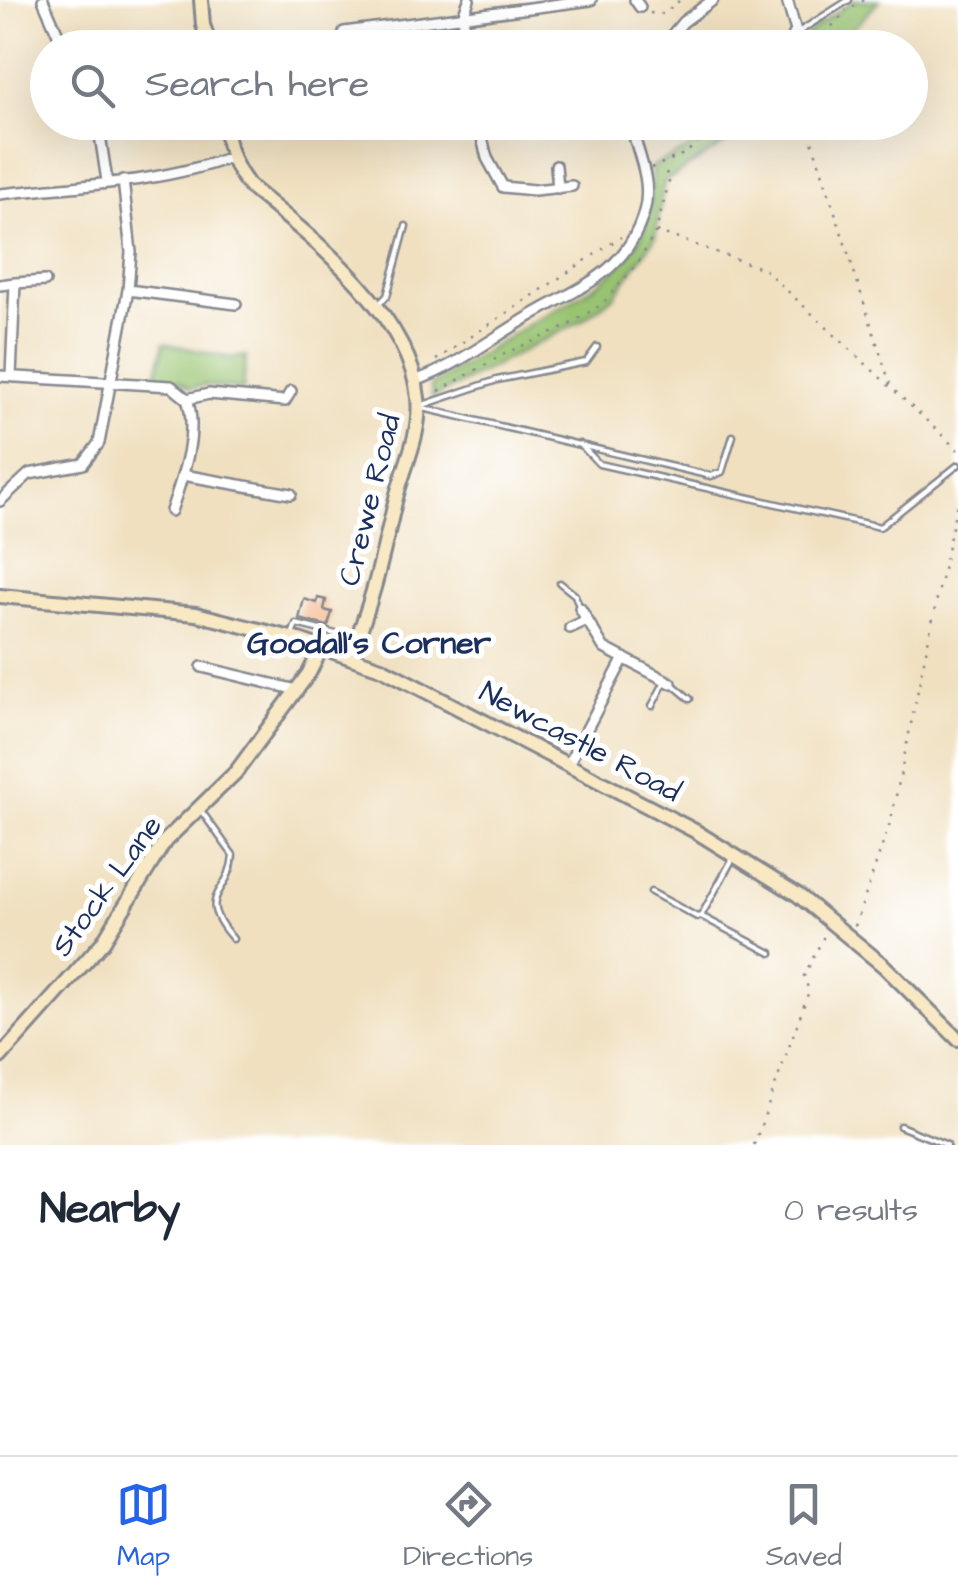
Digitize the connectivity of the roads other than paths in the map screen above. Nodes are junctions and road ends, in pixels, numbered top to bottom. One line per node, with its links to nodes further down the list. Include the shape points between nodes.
1 (43, 0): 9 (street)
2 (468, 0): 8 (street)
3 (591, 0): 8 (street)
4 (713, 0): 13 (street)
5 (787, 0): 14 (street)
6 (849, 0): 15 (lane)
7 (197, 2): 10 (main road)
8 (463, 16): 11 (street); 12 (street)
9 (56, 30)
10 (206, 30)
11 (359, 30)
12 (465, 30)
13 (676, 30)
14 (802, 30)
15 (804, 30)
16 (101, 140): 23 (street)
17 (228, 140): 20 (main road, Crewe Road)
18 (482, 140): 25 (street, via 503,186)
19 (635, 140): 37 (street, via 647,190 644,212 610,267 582,290)
20 (231, 157): 22 (street); 33 (main road, Crewe Road, via 250,187 350,271)
21 (556, 166): 25 (street)
22 (123, 180): 23 (street); 31 (street)
23 (107, 182): 26 (street)
24 (572, 186): 25 (street)
25 (558, 188)
26 (0, 194)
27 (406, 226): 33 (lane, via 387,296)
28 (44, 281): 29 (street)
29 (15, 283): 30 (street); 35 (street)
30 (0, 284)
31 (128, 290): 32 (street); 36 (street)
32 (236, 304)
33 (376, 307): 37 (main road, Crewe Road)
34 (597, 348): 40 (lane, via 586,362)
35 (5, 376): 36 (street)
36 (111, 380): 39 (street, via 172,386); 46 (street, via 100,443 91,456 72,468 29,474)
37 (415, 381): 40 (main road, Crewe Road)
38 (291, 390): 39 (street, via 284,401 209,394)
39 (187, 399): 44 (street, via 192,417)
40 (418, 403): 42 (lane); 54 (main road, Crewe Road, via 379,577)
41 (733, 436): 42 (lane, via 722,472 712,476)
42 (580, 444): 43 (lane, via 609,466 880,527)
43 (958, 465)
44 (183, 475): 45 (street); 47 (street)
45 (291, 494)
46 (0, 501)
47 (171, 511)
48 (560, 583): 50 (lane)
49 (0, 596): 53 (main road, Newcastle Road, via 196,614)
50 (580, 608): 51 (street)
51 (586, 621): 52 (street); 57 (street, via 598,642)
52 (570, 628)
53 (291, 638): 54 (lane, via 296,624); 55 (main road, Newcastle Road)
54 (357, 639): 56 (main road, Crewe Road)
55 (322, 647): 56 (main road, Newcastle Road); 60 (main road, Stock Lane)
56 (350, 656): 63 (main road, Newcastle Road)
57 (624, 658): 59 (street); 63 (street)
58 (202, 667): 60 (street)
59 (668, 681): 61 (lane); 62 (lane)
60 (297, 690): 64 (main road, Stock Lane, via 236,772)
61 (690, 699)
62 (652, 706)
63 (569, 763): 65 (main road, Newcastle Road)
64 (199, 808): 68 (lane, via 233,855 214,907); 71 (main road, Stock Lane, via 165,841 103,942)
65 (734, 855): 67 (lane); 70 (main road, Newcastle Road, via 832,920)
66 (651, 892): 67 (lane)
67 (701, 916): 69 (lane)
68 (232, 938)
69 (771, 953)
70 (958, 1039)
71 (0, 1057)
72 (900, 1126): 73 (lane)
73 (948, 1145)

